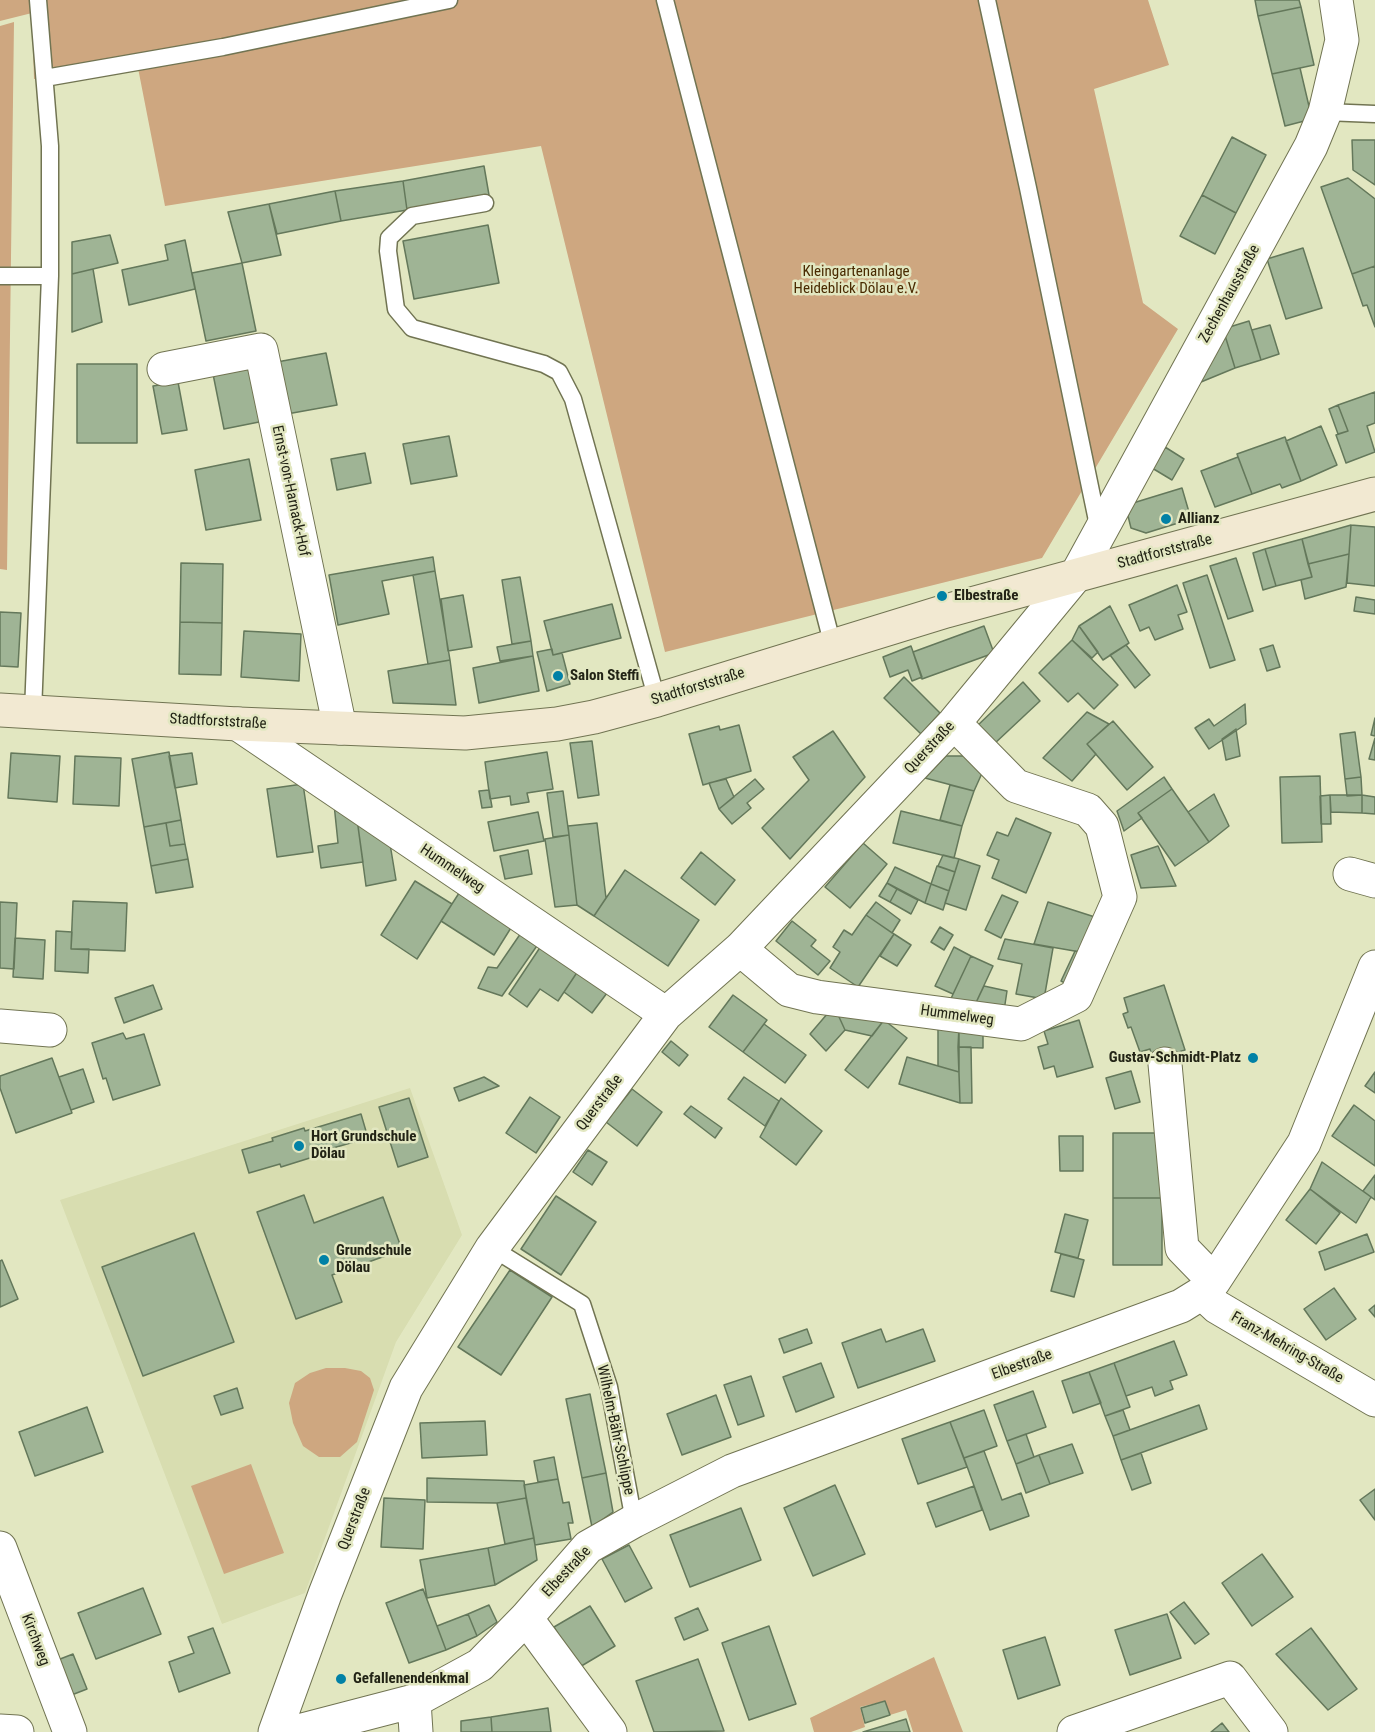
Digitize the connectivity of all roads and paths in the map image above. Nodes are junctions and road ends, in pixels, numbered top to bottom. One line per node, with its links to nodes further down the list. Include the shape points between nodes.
1 (38, 0): 6 (lane)
2 (449, 0): 6 (lane, via 223,47)
3 (665, 0): 16 (lane)
4 (987, 0): 14 (lane)
5 (1336, 0): 7 (street, Zechenhausstraße, via 1342,40)
6 (45, 78): 11 (lane, via 50,146)
7 (1325, 112): 8 (lane); 14 (street, Zechenhausstraße, via 1311,146)
8 (1375, 114)
9 (485, 203): 17 (lane, via 412,216 389,238 396,309 412,328 544,364 560,372 573,399)
10 (0, 276): 11 (lane)
11 (50, 276): 19 (lane)
12 (164, 369): 22 (street, Ernst-von-Harnack-Hof, via 261,350)
13 (1375, 494): 15 (main road, Stadtforststraße)
14 (1100, 534): 15 (street, Zechenhausstraße)
15 (1077, 574): 16 (main road, Stadtforststraße); 20 (street, Querstraße)
16 (833, 646): 17 (main road, Stadtforststraße)
17 (657, 700): 22 (main road, Stadtforststraße, via 557,724 465,733)
18 (0, 710): 19 (main road, Stadtforststraße)
19 (33, 712): 21 (main road, Stadtforststraße)
20 (954, 723): 23 (street, Querstraße); 23 (street, Hummelweg, via 1016,786 1088,810 1102,826 1130,897 1076,996 1021,1024 808,995 789,990)
21 (238, 724): 22 (main road, Stadtforststraße); 25 (street, Hummelweg)
22 (340, 728)
23 (740, 950): 25 (street, Querstraße)
24 (1375, 967): 30 (street, Elbestraße, via 1304,1143)
25 (666, 1014): 29 (street, Querstraße)
26 (0, 1026): 27 (street)
27 (50, 1030)
28 (1165, 1064): 30 (street, via 1182,1248)
29 (492, 1248): 32 (lane, Wilhelm-Bähr-Schlippe, via 582,1304 609,1388); 39 (street, Querstraße, via 406,1388)
30 (1208, 1287): 31 (street, Franz-Mehring-Straße, via 1217,1307); 32 (street, Elbestraße, via 1181,1306 732,1471)
31 (1375, 1400)
32 (634, 1521): 34 (street, Elbestraße, via 588,1547)
33 (0, 1548): 38 (street, Kirchweg)
34 (526, 1618): 35 (street, Elbestraße, via 480,1665); 41 (street)
35 (415, 1716): 40 (street, Elbestraße)
36 (0, 1731): 37 (street)
37 (17, 1732)
38 (70, 1732)
39 (275, 1732)
40 (295, 1732)
41 (610, 1732)
42 (1074, 1732): 43 (street, via 1230,1678)
43 (1271, 1732)

